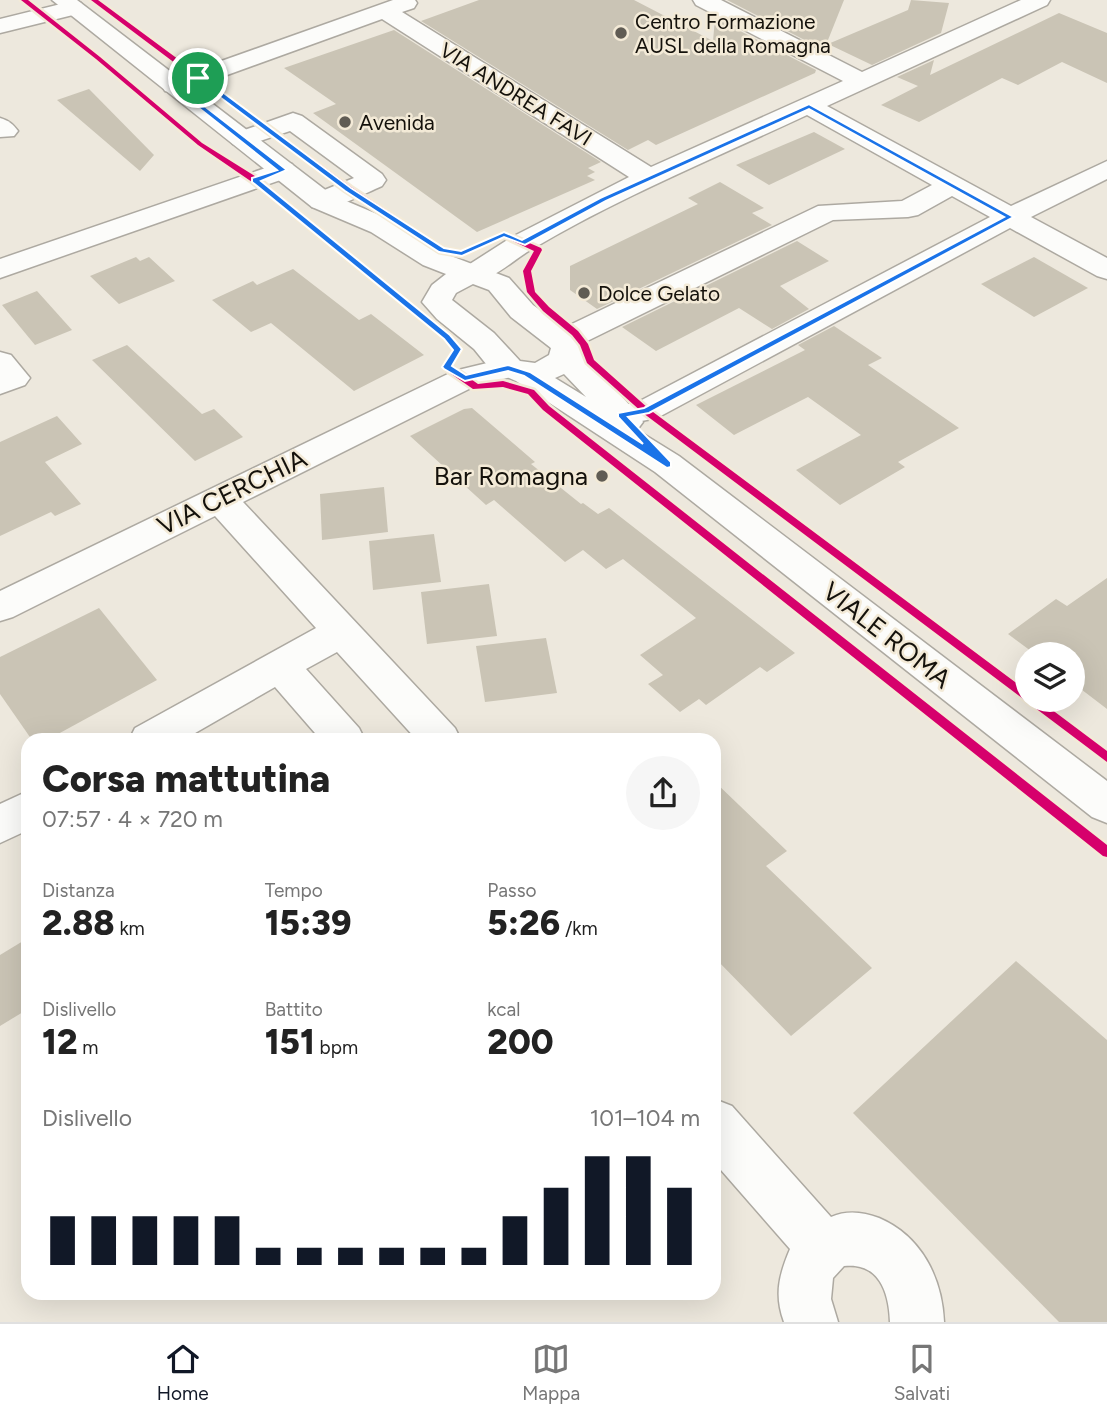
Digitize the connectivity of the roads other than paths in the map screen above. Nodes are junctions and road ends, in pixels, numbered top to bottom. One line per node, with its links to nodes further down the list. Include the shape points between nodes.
1 (416, 0): 6 (street)
2 (704, 0): 7 (street)
3 (761, 0): 7 (street)
4 (1039, 0): 9 (street, via 980,17)
5 (68, 4): 8 (street); 10 (street)
6 (384, 11): 10 (street); 15 (street, VIA ANDREA FAVI)
7 (749, 23): 9 (street)
8 (0, 26)
9 (860, 80): 11 (street)
10 (174, 86): 12 (street)
11 (809, 106): 15 (street); 16 (street)
12 (242, 139): 14 (street); 17 (street, via 293,121 373,180)
13 (1107, 169): 18 (street)
14 (283, 170): 17 (street); 19 (street)
15 (649, 178): 21 (street, via 522,243)
16 (953, 184): 18 (street); 24 (street, VIA CERCHIA, via 908,209 828,212)
17 (334, 207): 21 (street, via 381,226 433,258); 22 (street)
18 (1010, 217): 20 (street); 29 (street, via 646,411)
19 (0, 269)
20 (1107, 270)
21 (486, 279): 22 (street, via 447,284); 24 (street, VIALE ROMA)
22 (439, 292): 23 (street, VIALE ROMA, via 437,302 443,309)
23 (486, 342): 26 (street, VIALE ROMA); 27 (street)
24 (564, 348): 26 (street, VIA CERCHIA, via 558,365 544,371); 29 (street, VIALE ROMA)
25 (0, 362): 28 (street, via 14,378)
26 (517, 371): 27 (street, VIA CERCHIA); 30 (street, VIALE ROMA)
27 (465, 378): 31 (street, VIA CERCHIA)
28 (0, 384)
29 (621, 415): 30 (street, VIALE ROMA)
30 (667, 464): 38 (street, VIALE ROMA)
31 (219, 498): 32 (street, VIA CERCHIA); 33 (street)
32 (0, 607)
33 (342, 631): 34 (street); 37 (street)
34 (280, 666): 35 (street); 36 (street)
35 (161, 733)
36 (339, 733)
37 (435, 733)
38 (1107, 805)
39 (21, 813): 40 (street)
40 (0, 825)
41 (721, 1132): 42 (street)
42 (824, 1248): 43 (street, via 805,1276 803,1294); 44 (street, via 839,1240 856,1239 890,1254 905,1268 914,1286)
43 (811, 1322)
44 (917, 1322)

